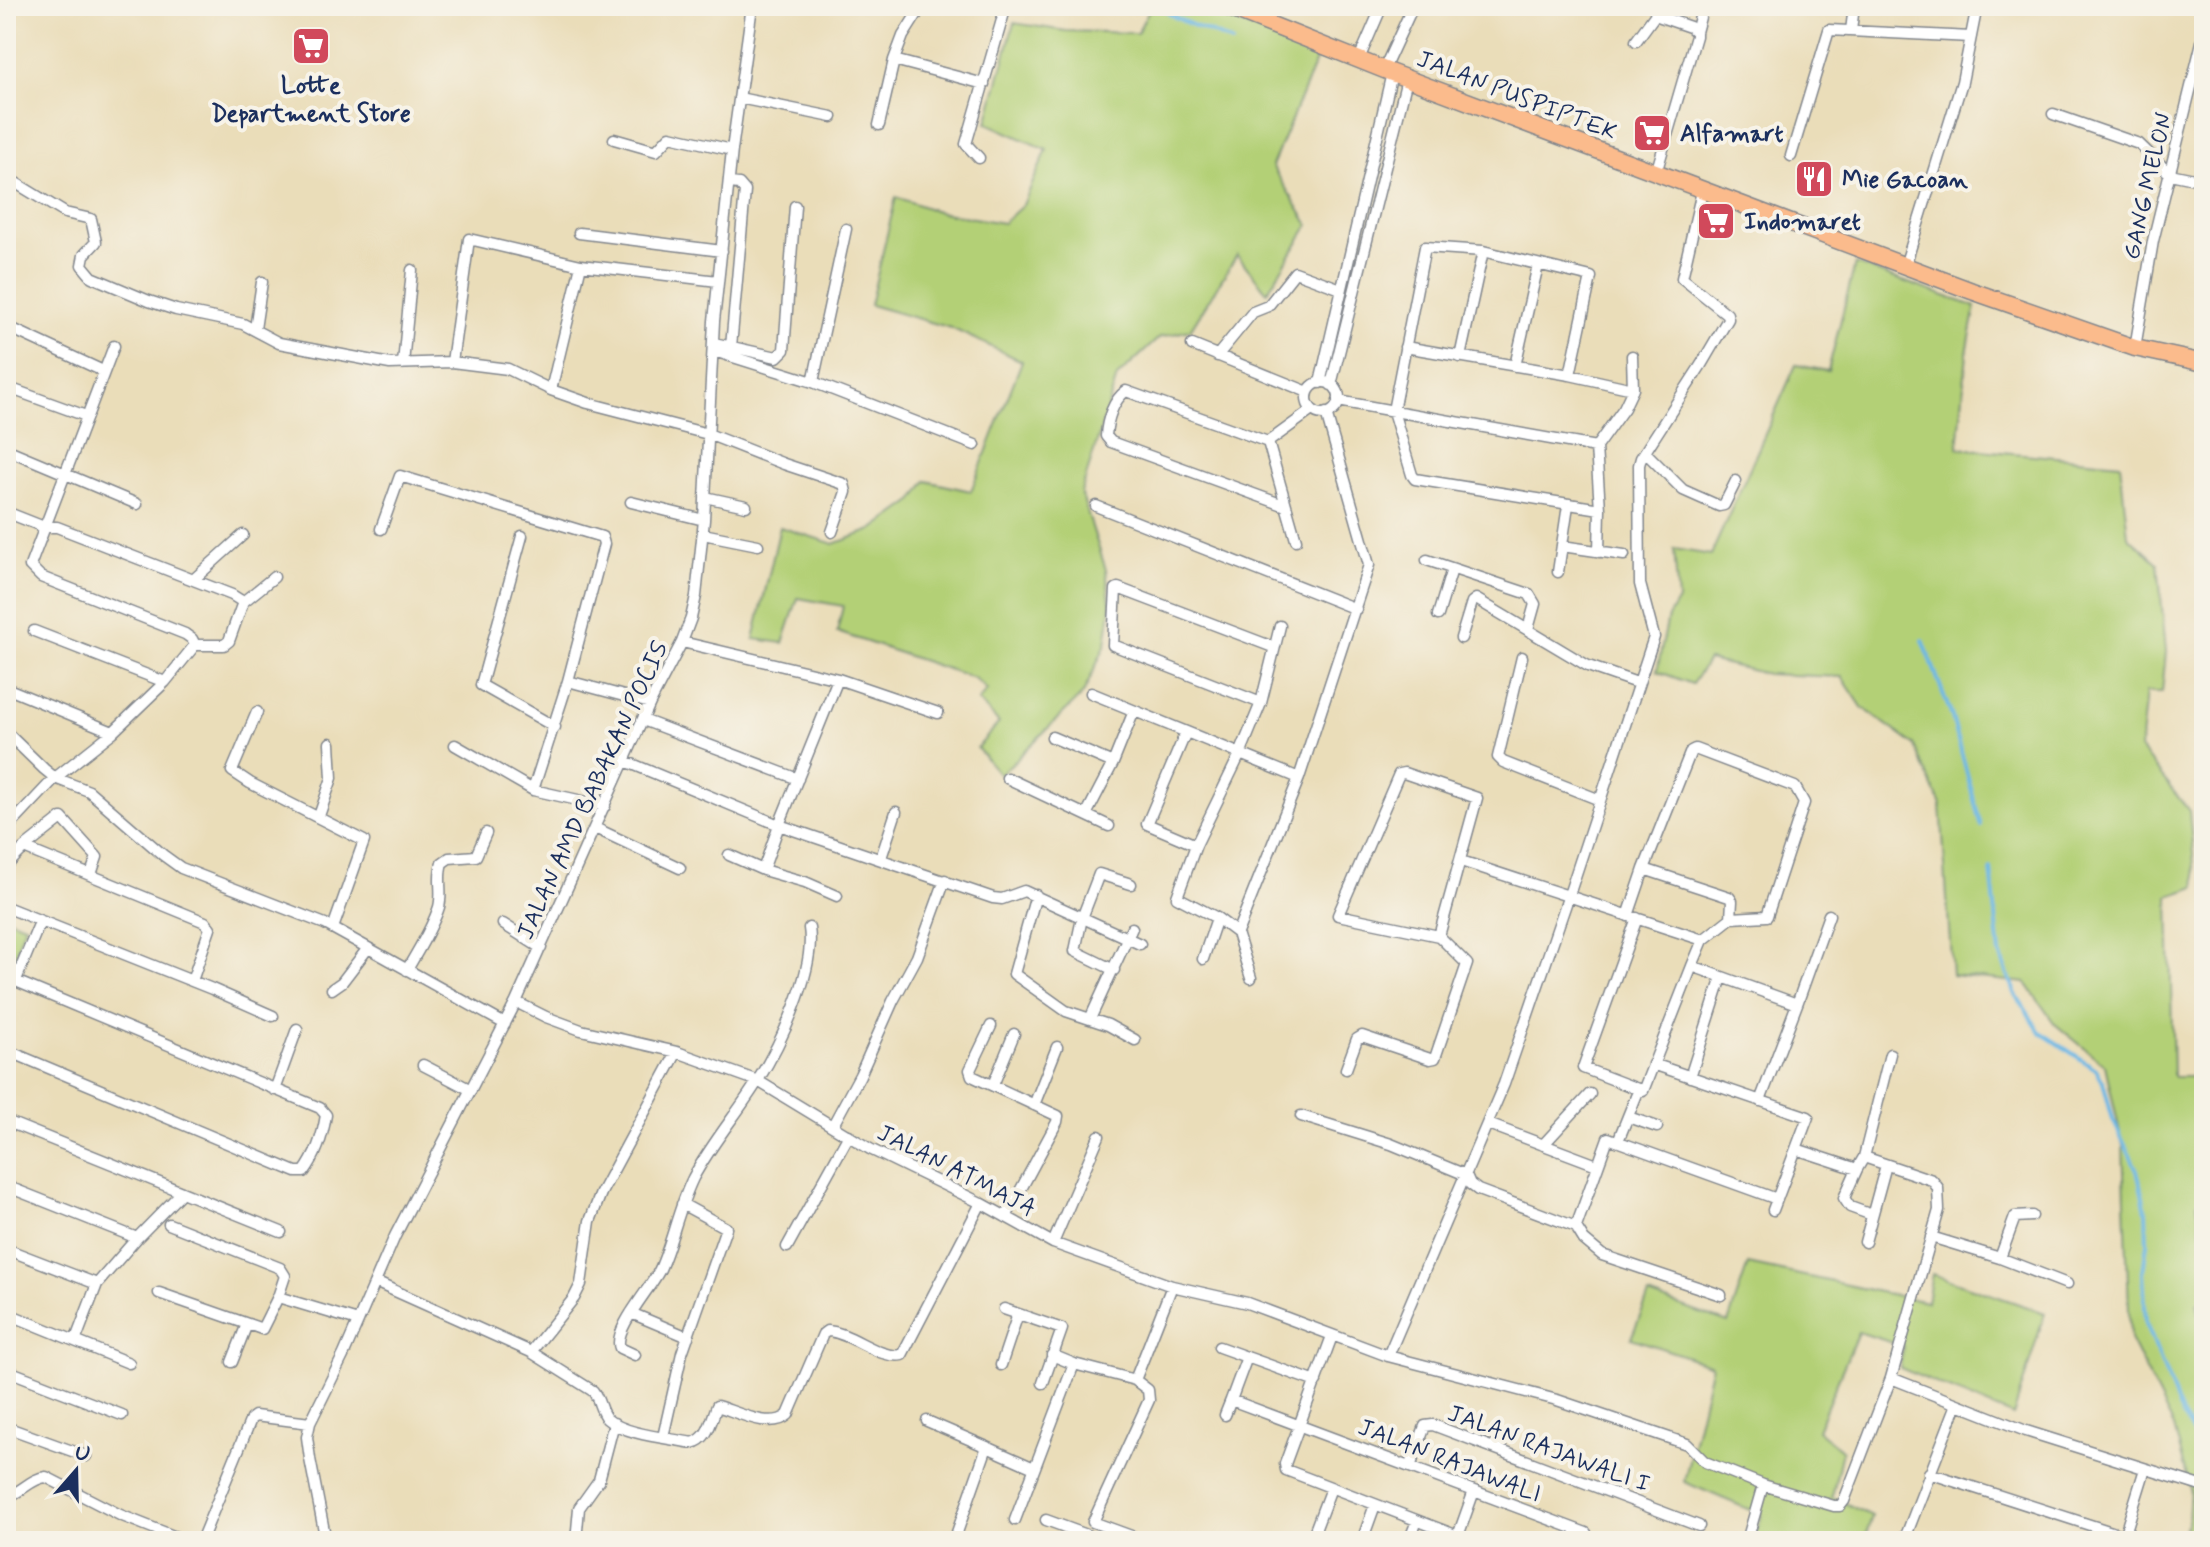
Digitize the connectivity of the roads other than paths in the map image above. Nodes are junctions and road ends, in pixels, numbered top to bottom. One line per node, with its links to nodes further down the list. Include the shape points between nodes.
1 (752, 6): 20 (street, JALAN AMD BABAKAN POCIS)
2 (922, 6): 17 (street)
3 (1006, 6): 19 (street)
4 (1224, 6): 16 (main road, JALAN PUSPIPTEK)
5 (1382, 6): 16 (street)
6 (1413, 6): 18 (street)
7 (1703, 6): 12 (street)
8 (1854, 6): 11 (street)
9 (1977, 6): 14 (street)
10 (1656, 11): 12 (street); 15 (street)
11 (1851, 31): 14 (street); 26 (street, via 1828,32)
12 (1696, 32): 28 (street)
13 (2204, 34): 29 (street, GANG MELON)
14 (1971, 37): 43 (street)
15 (1636, 41)
16 (1359, 59): 18 (main road, JALAN PUSPIPTEK)
17 (894, 60): 19 (street); 23 (street)
18 (1394, 74): 28 (main road, JALAN PUSPIPTEK); 35 (street); 36 (street)
19 (984, 84): 27 (street, via 966,144)
20 (739, 98): 22 (street); 25 (street, JALAN AMD BABAKAN POCIS)
21 (2053, 114): 29 (street, via 2139,144)
22 (832, 117)
23 (879, 125)
24 (614, 139): 25 (street, via 656,151 670,136)
25 (732, 150): 32 (street, JALAN AMD BABAKAN POCIS)
26 (1791, 156)
27 (979, 158)
28 (1656, 173): 33 (main road, JALAN PUSPIPTEK)
29 (2170, 174): 31 (street); 55 (street, GANG MELON)
30 (6, 177): 49 (street, via 65,213 91,219 96,242 82,265 92,277 163,307)
31 (2204, 181)
32 (730, 183): 39 (street, JALAN AMD BABAKAN POCIS); 53 (street, via 745,191)
33 (1702, 191): 43 (main road, JALAN PUSPIPTEK); 81 (street, via 1682,278 1728,319)
34 (795, 206): 53 (street, via 784,350 777,357)
35 (1358, 218): 36 (street); 47 (street)
36 (1372, 220): 66 (street)
37 (846, 229): 65 (street)
38 (579, 233): 39 (street)
39 (722, 251): 45 (street, JALAN AMD BABAKAN POCIS)
40 (1483, 251): 42 (street); 54 (street, via 1425,247); 58 (street)
41 (581, 265): 45 (street); 59 (street, via 469,239); 69 (street)
42 (1538, 265): 62 (street); 64 (street, via 1588,274 1592,280)
43 (1905, 266): 55 (main road, JALAN PUSPIPTEK)
44 (412, 270): 61 (street)
45 (718, 281): 52 (street, JALAN AMD BABAKAN POCIS)
46 (262, 282): 49 (street)
47 (1341, 289): 56 (street, via 1295,272); 66 (street)
48 (7, 328): 63 (street)
49 (255, 329): 61 (street, via 279,343)
50 (1192, 345): 56 (street)
51 (114, 346): 63 (street)
52 (714, 347): 53 (street); 65 (street); 76 (street, JALAN AMD BABAKAN POCIS)
53 (731, 347)
54 (1405, 347): 58 (street); 73 (street)
55 (2135, 348): 60 (main road, JALAN PUSPIPTEK)
56 (1217, 356): 70 (street)
57 (1632, 356): 68 (street)
58 (1460, 357): 62 (street)
59 (452, 362): 61 (street); 69 (street, via 508,369)
60 (2204, 363)
61 (403, 364)
62 (1515, 366): 64 (street)
63 (103, 371): 75 (street)
64 (1570, 375): 68 (street)
65 (813, 382): 78 (street)
66 (1325, 384): 70 (street, via 1314,384); 71 (street, via 1339,395)
67 (6, 387): 75 (street)
68 (1633, 389): 79 (street)
69 (551, 390): 76 (street)
70 (1308, 392): 72 (street)
71 (1338, 401): 73 (street); 74 (street)
72 (1312, 410): 74 (street); 77 (street)
73 (1393, 411): 79 (street); 87 (street, via 1415,479)
74 (1326, 413): 111 (street, via 1369,560)
75 (86, 416): 82 (street)
76 (708, 434): 84 (street, JALAN AMD BABAKAN POCIS); 96 (street, via 844,484)
77 (1268, 442): 90 (street); 90 (street, via 1126,391 1115,402 1106,436)
78 (975, 445)
79 (1596, 447): 91 (street)
80 (6, 449): 82 (street)
81 (1645, 452): 83 (street, via 1683,490 1719,506); 124 (street, via 1639,465 1639,571 1654,636)
82 (64, 473): 86 (street); 94 (street)
83 (1736, 481)
84 (705, 497): 88 (street); 93 (street, JALAN AMD BABAKAN POCIS)
85 (631, 502): 93 (street)
86 (137, 504)
87 (1568, 505): 91 (street); 102 (street)
88 (746, 506)
89 (1096, 506): 111 (street)
90 (1286, 506): 100 (street)
91 (1600, 509): 103 (street)
92 (6, 512): 94 (street)
93 (704, 520): 97 (street, JALAN AMD BABAKAN POCIS)
94 (44, 527): 109 (street, via 57,527); 118 (street, via 30,566 36,574 185,634)
95 (381, 529): 122 (street, via 401,476 602,537)
96 (832, 532)
97 (703, 534): 101 (street); 117 (street, JALAN AMD BABAKAN POCIS, via 696,596)
98 (243, 535): 109 (street)
99 (522, 536): 133 (street, via 481,685)
100 (1296, 540)
101 (758, 545)
102 (1562, 546): 103 (street); 107 (street)
103 (1599, 552): 104 (street)
104 (1624, 555)
105 (1427, 560): 106 (street)
106 (1452, 569): 112 (street); 114 (street, via 1529,594 1535,604)
107 (1558, 572)
108 (274, 577): 110 (street)
109 (193, 580): 110 (street)
110 (243, 602): 118 (street, via 229,641)
111 (1356, 609): 145 (street)
112 (1438, 615)
113 (1280, 626): 119 (street)
114 (1528, 629): 116 (street, via 1474,599); 124 (street, via 1588,666)
115 (34, 631): 123 (street)
116 (1461, 638)
117 (682, 642): 121 (street); 127 (street, JALAN AMD BABAKAN POCIS)
118 (195, 645): 123 (street)
119 (1273, 647): 128 (street); 128 (street, via 1116,589 1113,645)
120 (1522, 657): 148 (street, via 1498,757)
121 (838, 679): 131 (street); 146 (street)
122 (568, 681): 127 (street); 133 (street)
123 (165, 682): 135 (street)
124 (1637, 683): 148 (street)
125 (6, 688): 135 (street)
126 (1091, 693): 129 (street)
127 (650, 703): 132 (street, JALAN AMD BABAKAN POCIS)
128 (1261, 703): 140 (street)
129 (1134, 711): 136 (street); 142 (street)
130 (257, 712): 152 (street, via 232,771)
131 (938, 713)
132 (643, 720): 141 (street, JALAN AMD BABAKAN POCIS); 146 (street)
133 (555, 727): 147 (street)
134 (6, 732): 143 (street)
135 (113, 732): 143 (street)
136 (1186, 732): 140 (street); 158 (street, via 1147,824)
137 (1052, 737): 142 (street)
138 (330, 743): 152 (street, via 332,778)
139 (455, 745): 147 (street)
140 (1240, 754): 145 (street); 158 (street)
141 (625, 761): 149 (street, JALAN AMD BABAKAN POCIS); 153 (street)
142 (1113, 763): 151 (street)
143 (55, 778): 156 (street); 181 (street, via 100,799 181,868)
144 (1007, 778): 151 (street)
145 (1299, 778): 184 (street)
146 (798, 779): 153 (street)
147 (533, 790): 149 (street)
148 (1600, 800): 171 (street)
149 (605, 806): 155 (street, JALAN AMD BABAKAN POCIS)
150 (896, 812): 161 (street)
151 (1086, 815): 154 (street)
152 (319, 816): 181 (street, via 364,841)
153 (779, 825): 161 (street); 166 (street)
154 (1109, 826)
155 (595, 828): 164 (street); 189 (street, JALAN AMD BABAKAN POCIS)
156 (6, 830)
157 (486, 833): 192 (street, via 476,856 442,863 438,908)
158 (1196, 845): 177 (street, via 1177,897)
159 (24, 848): 163 (street); 167 (street); 167 (street, via 62,818 97,857)
160 (729, 855): 166 (street)
161 (881, 858): 168 (street)
162 (1461, 861): 171 (street); 185 (street); 185 (street, via 1477,798 1399,774 1338,915)
163 (6, 866)
164 (680, 868)
165 (1644, 869): 175 (street); 178 (street, via 1729,897); 178 (street, via 1693,749 1788,782 1801,792 1804,803 1772,906 1765,918)
166 (763, 870): 172 (street)
167 (91, 874): 197 (street, via 205,922 210,928)
168 (945, 880): 170 (street, via 999,900 1018,891); 228 (street, via 917,957)
169 (1131, 884): 176 (street, via 1099,874)
170 (1036, 895): 176 (street); 202 (street, via 1014,974 1066,1011)
171 (1569, 895): 175 (street); 227 (street)
172 (837, 896)
173 (6, 907): 179 (street)
174 (1829, 915): 200 (street)
175 (1632, 917): 186 (street); 218 (street, via 1583,1068)
176 (1082, 918): 183 (street); 193 (street, via 1076,952)
177 (1217, 918): 184 (street); 190 (street)
178 (1731, 918): 186 (street)
179 (40, 922): 196 (street); 197 (street)
180 (503, 924): 189 (street)
181 (333, 928): 188 (street)
182 (809, 928): 216 (street, via 807,970)
183 (1130, 933): 187 (street); 193 (street)
184 (1237, 933): 195 (street)
185 (1439, 936): 214 (street, via 1467,962 1437,1056 1430,1059 1362,1036)
186 (1703, 940): 191 (street)
187 (1140, 944)
188 (368, 948): 192 (street); 198 (street)
189 (541, 948): 199 (street, JALAN AMD BABAKAN POCIS)
190 (1203, 959)
191 (1692, 966): 194 (street); 212 (street)
192 (407, 970): 203 (street)
193 (1114, 970): 202 (street)
194 (1722, 977): 200 (street); 215 (street)
195 (1251, 978)
196 (11, 979): 219 (street)
197 (192, 981): 201 (street)
198 (332, 989)
199 (516, 1002): 203 (street, JALAN AMD BABAKAN POCIS); 210 (street, JALAN ATMAJA, via 581,1030)
200 (1797, 1004): 222 (street)
201 (273, 1016)
202 (1090, 1019): 207 (street)
203 (505, 1024): 220 (street, JALAN AMD BABAKAN POCIS)
204 (991, 1026): 217 (street, via 970,1073)
205 (297, 1029): 219 (street)
206 (1014, 1034): 217 (street)
207 (1135, 1040)
208 (1057, 1047): 223 (street)
209 (6, 1050): 219 (street, via 304,1172 326,1115)
210 (677, 1052): 216 (street, JALAN ATMAJA); 274 (street, via 601,1193 590,1221 581,1284)
211 (1890, 1054): 235 (street)
212 (1653, 1064): 215 (street); 218 (street, via 1643,1091)
213 (423, 1065): 220 (street)
214 (1346, 1069)
215 (1690, 1077): 222 (street)
216 (758, 1081): 228 (street, JALAN ATMAJA); 243 (street, via 694,1176)
217 (993, 1085): 223 (street)
218 (1639, 1089): 225 (street)
219 (275, 1090)
220 (471, 1090): 257 (street, JALAN AMD BABAKAN POCIS)
221 (1590, 1094): 233 (street)
222 (1760, 1101): 234 (street, via 1808,1117)
223 (1034, 1105): 246 (street, via 1053,1112 1057,1122)
224 (1301, 1116): 239 (street)
225 (1628, 1117): 229 (street); 232 (street)
226 (6, 1121): 241 (street)
227 (1488, 1124): 233 (street); 239 (street)
228 (833, 1125): 230 (street, JALAN ATMAJA)
229 (1657, 1127)
230 (849, 1135): 242 (street, JALAN ATMAJA); 254 (street)
231 (1099, 1136): 253 (street)
232 (1618, 1141): 234 (street, via 1775,1205); 236 (street, via 1606,1138)
233 (1543, 1145): 236 (street)
234 (1796, 1149): 238 (street)
235 (1864, 1157): 237 (street); 238 (street)
236 (1597, 1165): 248 (street)
237 (1886, 1165): 244 (street); 250 (street, via 1936,1184 1939,1210)
238 (1857, 1169): 244 (street, via 1844,1198 1850,1207)
239 (1466, 1175): 248 (street, via 1478,1190); 277 (street)
240 (6, 1186): 251 (street)
241 (182, 1192): 249 (street); 251 (street)
242 (981, 1203): 246 (street, JALAN ATMAJA); 297 (street, via 902,1355 892,1356 827,1331 780,1422 717,1406 700,1441)
243 (682, 1204): 266 (street, via 659,1271); 271 (street, via 726,1228)
244 (1872, 1215): 252 (street)
245 (2032, 1216): 256 (street, via 2015,1217)
246 (1006, 1217): 253 (street, JALAN ATMAJA)
247 (169, 1224): 263 (street, via 280,1268 285,1276)
248 (1576, 1227): 262 (street, via 1602,1255)
249 (281, 1232)
250 (1931, 1237): 256 (street); 284 (street)
251 (137, 1238): 258 (street)
252 (1865, 1242)
253 (1053, 1243): 260 (street, JALAN ATMAJA)
254 (787, 1247)
255 (6, 1249): 258 (street)
256 (2000, 1258): 259 (street)
257 (375, 1282): 268 (street, JALAN AMD BABAKAN POCIS); 274 (street)
258 (97, 1284): 272 (street)
259 (2067, 1284)
260 (1172, 1286): 270 (street, JALAN ATMAJA, via 1247,1303); 285 (street)
261 (159, 1293): 269 (street)
262 (1721, 1295)
263 (278, 1297): 268 (street); 269 (street, via 264,1328)
264 (1004, 1309): 267 (street)
265 (6, 1313): 272 (street)
266 (631, 1313): 271 (street); 275 (street, via 618,1346)
267 (1018, 1314): 276 (street, via 1062,1329); 282 (street)
268 (358, 1321): 293 (street, JALAN AMD BABAKAN POCIS)
269 (247, 1324): 279 (street)
270 (1332, 1336): 277 (street, JALAN ATMAJA); 286 (street)
271 (688, 1337): 297 (street)
272 (76, 1339): 280 (street)
273 (1219, 1347): 278 (street)
274 (531, 1352): 294 (street, via 593,1391 604,1416)
275 (635, 1355)
276 (1052, 1355): 281 (street); 287 (street)
277 (1388, 1356): 304 (street, JALAN ATMAJA, via 1557,1400 1687,1444 1705,1462)
278 (1247, 1357): 286 (street); 288 (street)
279 (232, 1362)
280 (129, 1363)
281 (1074, 1364): 285 (street); 301 (street)
282 (1001, 1365)
283 (6, 1370): 290 (street)
284 (1891, 1378): 289 (street); 304 (street, JALAN ATMAJA, via 1840,1506)
285 (1135, 1380): 313 (street, via 1148,1390 1149,1400)
286 (1316, 1382): 295 (street)
287 (1043, 1383)
288 (1231, 1400): 291 (street); 295 (street, JALAN RAJAWALI)
289 (1957, 1404): 302 (street); 303 (street)
290 (122, 1415)
291 (1225, 1415)
292 (927, 1421): 298 (street)
293 (310, 1423): 320 (street, via 251,1419); 321 (street, JALAN AMD BABAKAN POCIS, via 307,1437)
294 (614, 1423): 297 (street); 322 (street, via 599,1480 579,1508)
295 (1300, 1425): 300 (street, JALAN RAJAWALI); 306 (street, via 1286,1467)
296 (6, 1427): 299 (street)
297 (663, 1437)
298 (987, 1447): 301 (street); 323 (street)
299 (86, 1456)
300 (1410, 1467): 307 (street, JALAN RAJAWALI); 314 (street, JALAN RAJAWALI I, via 1425,1426 1433,1425)
301 (1034, 1468): 310 (street)
302 (2145, 1469): 305 (street); 318 (street)
303 (1929, 1473): 318 (street); 332 (street)
304 (1763, 1485): 331 (street)
305 (2204, 1487)
306 (1331, 1488): 309 (street); 327 (street)
307 (1474, 1491): 315 (street, JALAN RAJAWALI); 316 (street)
308 (6, 1497): 319 (street, via 46,1477)
309 (1375, 1505): 312 (street); 328 (street)
310 (1015, 1520)
311 (1046, 1520): 317 (street)
312 (1417, 1521): 316 (street); 329 (street)
313 (1093, 1522): 317 (street); 324 (street)
314 (1699, 1526)
315 (1586, 1533)
316 (1458, 1536): 330 (street)
317 (1085, 1538)
318 (2124, 1539)
319 (186, 1541)
320 (201, 1541)
321 (326, 1541)
322 (576, 1541)
323 (954, 1541)
324 (1145, 1541)
325 (1181, 1541): 326 (street)
326 (1193, 1541)
327 (1313, 1541)
328 (1362, 1541)
329 (1409, 1541)
330 (1471, 1541)
331 (1747, 1541)
332 (1904, 1541)

